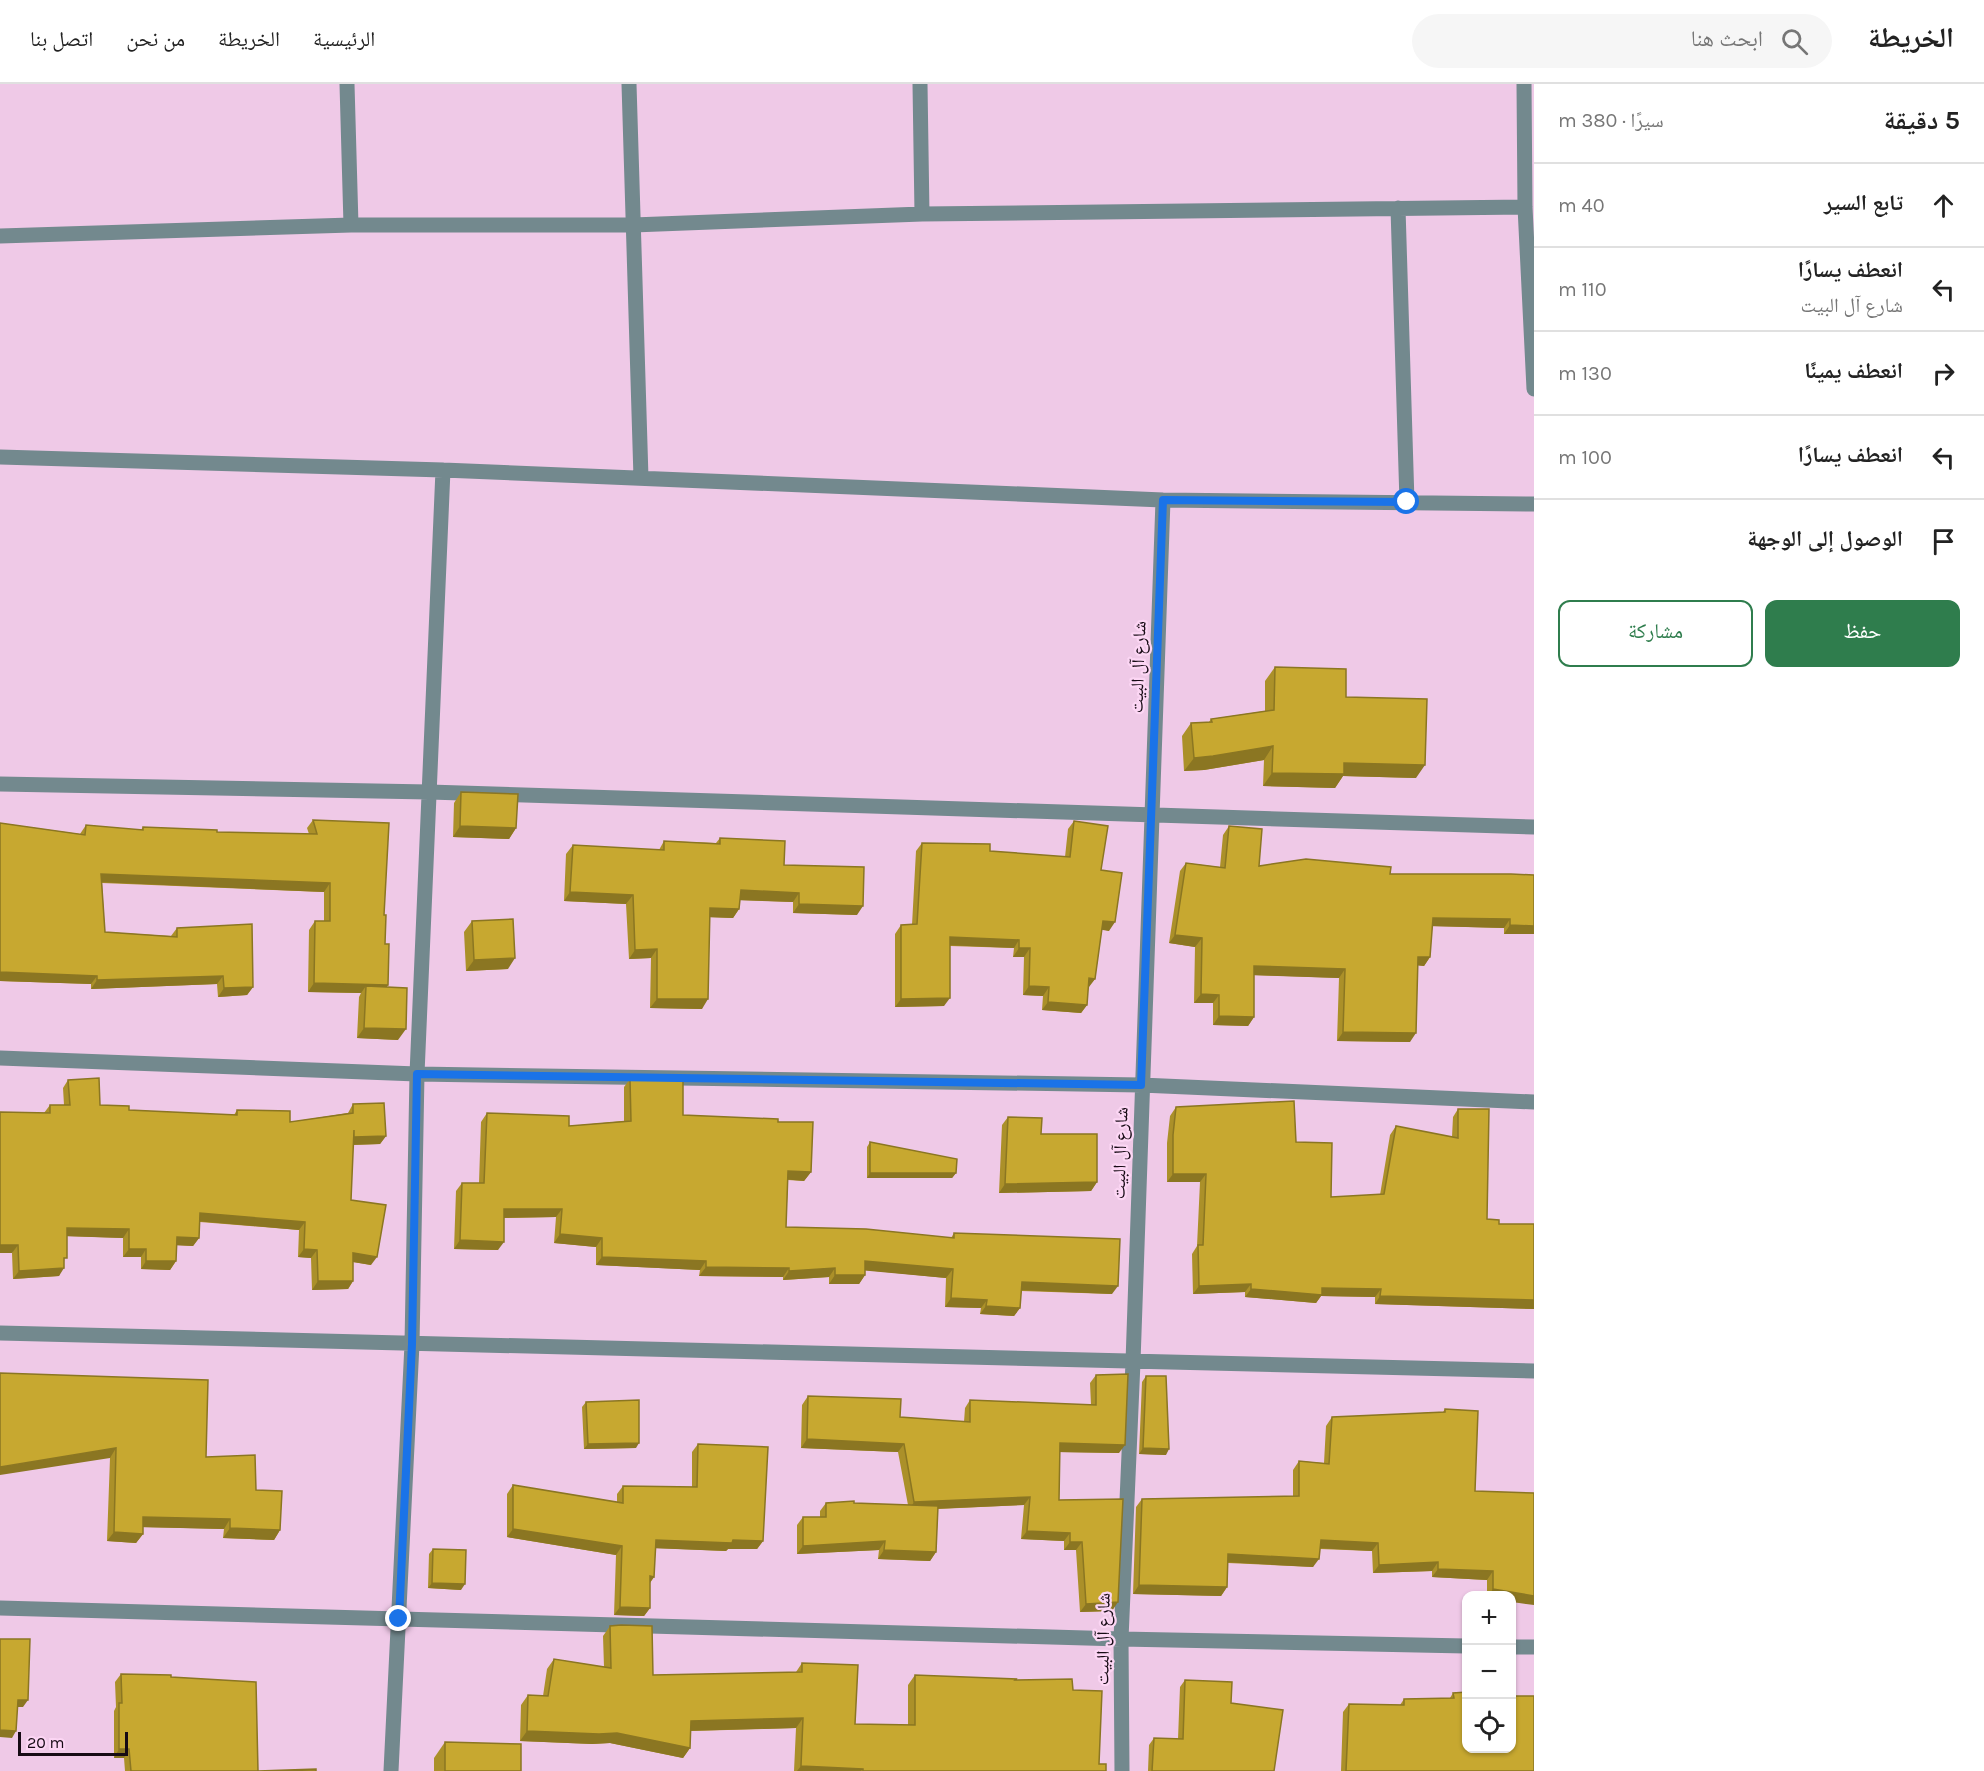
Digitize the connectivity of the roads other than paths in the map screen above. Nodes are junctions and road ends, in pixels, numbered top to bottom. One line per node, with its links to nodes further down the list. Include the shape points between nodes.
1 (347, 84): 8 (street)
2 (629, 84): 9 (street)
3 (920, 84): 7 (street)
4 (1524, 84): 5 (street)
5 (1525, 207): 6 (street); 11 (street)
6 (1398, 208): 7 (street); 16 (street)
7 (922, 214): 9 (street)
8 (351, 225): 9 (street); 10 (street)
9 (633, 225): 14 (street)
10 (0, 236)
11 (1534, 389)
12 (0, 457): 13 (street)
13 (443, 471): 14 (street); 19 (street)
14 (641, 478): 15 (street)
15 (1163, 500): 16 (street); 20 (street, شارع آل البيت)
16 (1407, 502): 17 (street)
17 (1534, 504)
18 (0, 784): 19 (street)
19 (429, 792): 20 (street); 23 (street)
20 (1152, 816): 21 (street); 24 (street, شارع آل البيت)
21 (1534, 827)
22 (0, 1058): 23 (street)
23 (417, 1074): 24 (street); 27 (street)
24 (1141, 1085): 25 (street); 28 (street, شارع آل البيت)
25 (1534, 1102)
26 (0, 1333): 27 (street)
27 (412, 1344): 28 (street); 31 (street)
28 (1133, 1362): 29 (street); 32 (street, شارع آل البيت)
29 (1534, 1371)
30 (0, 1608): 31 (street)
31 (399, 1619): 32 (street); 36 (street)
32 (1121, 1639): 33 (street); 37 (street, شارع آل البيت)
33 (1462, 1646)
34 (1516, 1647): 35 (street)
35 (1534, 1647)
36 (391, 1771)
37 (1122, 1771)

